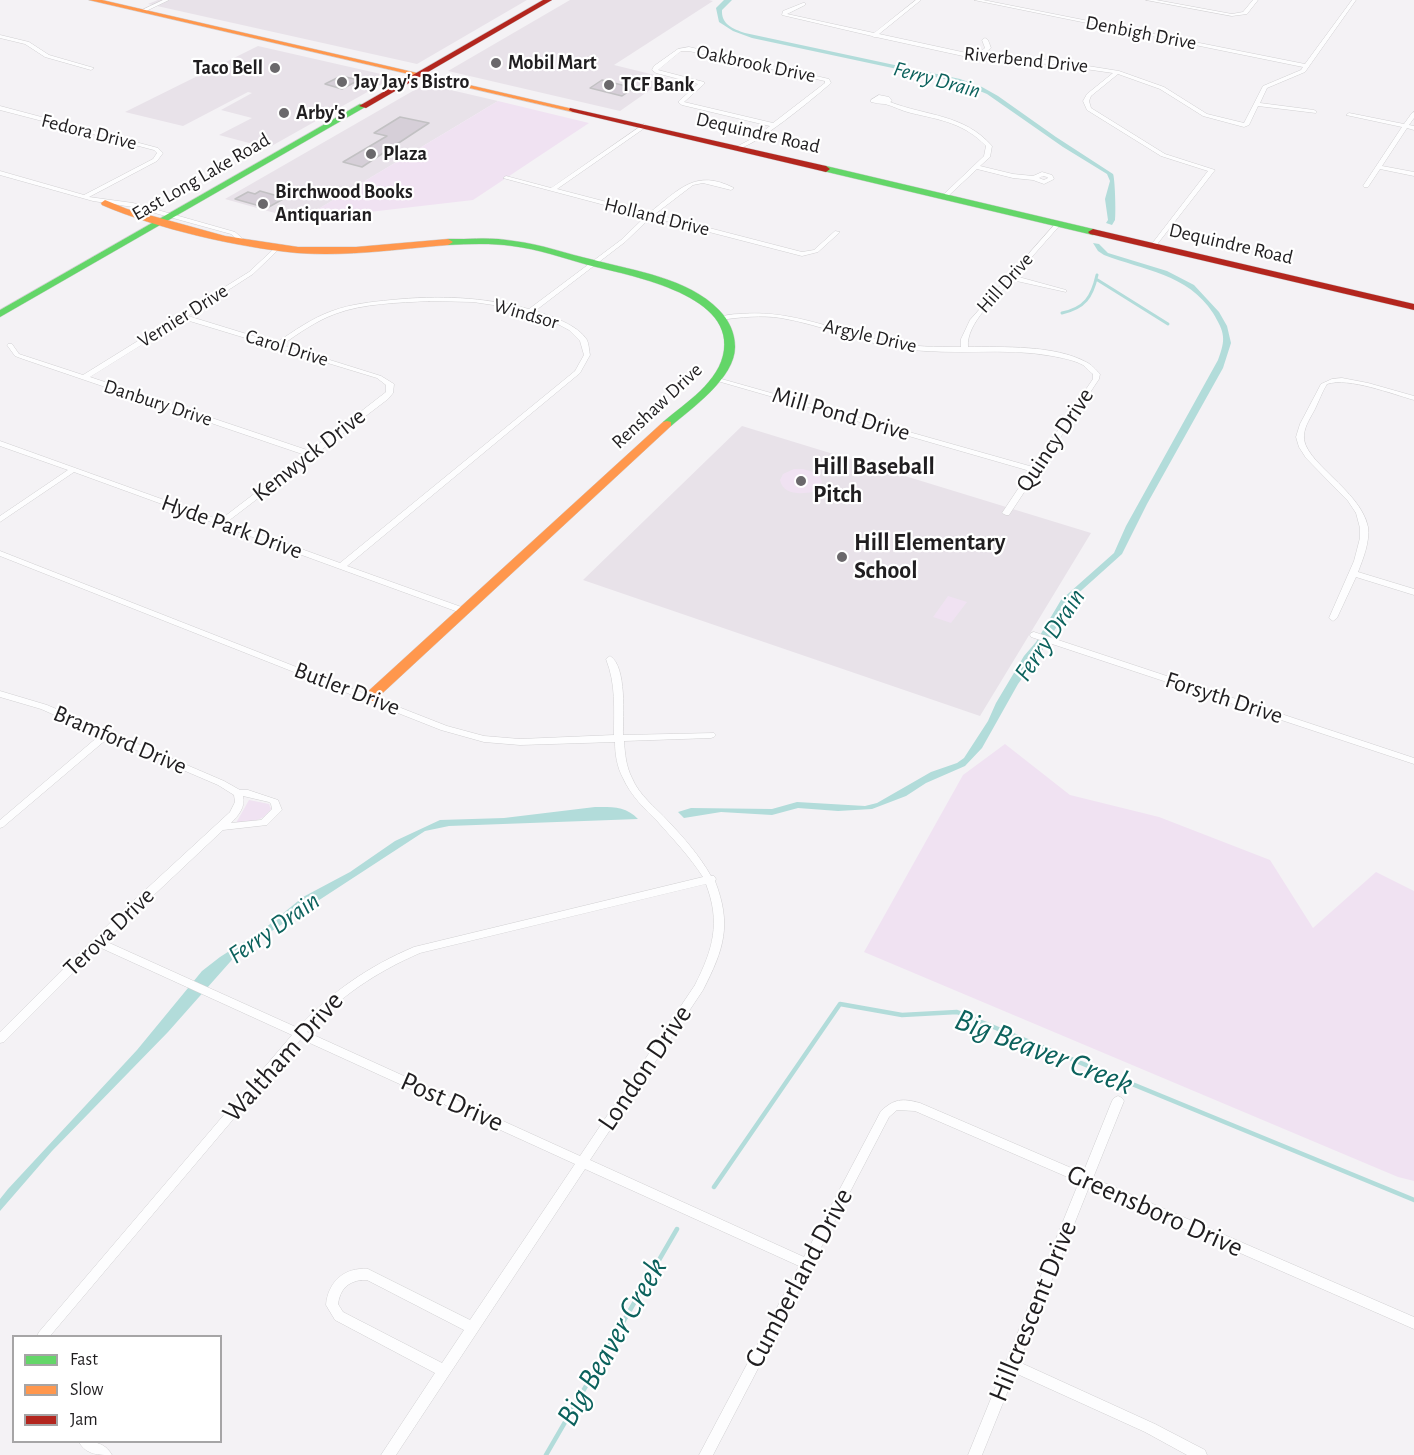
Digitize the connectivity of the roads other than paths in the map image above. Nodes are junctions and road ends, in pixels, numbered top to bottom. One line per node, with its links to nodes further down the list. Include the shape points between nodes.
1 (93, 0): 12 (main road, Dequindre Road)
2 (166, 0): 12 (street)
3 (548, 0): 20 (main road, East Long Lake Road)
4 (920, 0): 14 (street)
5 (976, 0): 11 (street, Denbigh Drive)
6 (1148, 0): 7 (street, via 1237,15 1245,13)
7 (1256, 0)
8 (1354, 0): 17 (street)
9 (1018, 2): 11 (street)
10 (802, 4): 14 (street, Riverbend Drive, via 783,14)
11 (1012, 7): 17 (street, Denbigh Drive)
12 (142, 11): 20 (main road, Dequindre Road)
13 (0, 36): 18 (street, via 27,43 47,56)
14 (874, 36): 16 (street, Riverbend Drive)
15 (985, 40): 16 (street, via 988,48)
16 (977, 57): 19 (street, Riverbend Drive)
17 (1307, 66): 22 (street, via 1300,73 1266,86)
18 (92, 68)
19 (1117, 72): 22 (street, Riverbend Drive, via 1162,88 1210,117 1235,124 1247,124); 48 (street, via 1087,98 1089,109 1163,156 1212,170)
20 (421, 74): 28 (main road, Dequindre Road); 45 (main road, East Long Lake Road)
21 (886, 103): 33 (street, via 953,121 979,137 989,146 989,153)
22 (1256, 104): 24 (street)
23 (0, 108): 42 (street, Fedora Drive, via 160,153 155,160)
24 (1314, 112)
25 (1414, 114): 29 (street)
26 (1349, 115): 29 (street)
27 (774, 125): 27 (street, Oakbrook Drive, via 827,80 686,49 655,70 702,83 681,102); 31 (street, via 758,142)
28 (644, 126): 31 (main road, Dequindre Road); 40 (street)
29 (1406, 126): 30 (street); 32 (street)
30 (1414, 128)
31 (743, 149): 41 (main road, Dequindre Road)
32 (1379, 166): 35 (street); 38 (street)
33 (976, 167): 37 (street); 41 (street)
34 (0, 173): 42 (street)
35 (1414, 174)
36 (506, 178): 40 (street, Holland Drive)
37 (1034, 178)
38 (1366, 186)
39 (731, 188): 44 (street, via 694,182)
40 (552, 190): 44 (street, Holland Drive)
41 (944, 197): 46 (main road, Dequindre Road)
42 (84, 198): 43 (street)
43 (105, 203): 45 (main road)
44 (650, 215): 47 (street, Holland Drive, via 809,254); 50 (street)
45 (167, 219): 49 (main road, via 224,239); 55 (main road, East Long Lake Road)
46 (1058, 224): 48 (main road, Dequindre Road); 51 (street, Hill Drive)
47 (837, 232)
48 (1153, 246): 53 (main road, Dequindre Road)
49 (278, 248): 50 (main road, via 321,251 497,242); 56 (street, Vernier Drive, via 251,273)
50 (593, 263): 54 (street); 57 (main road, via 679,289 702,301)
51 (1010, 277): 52 (street); 60 (street, Hill Drive, via 972,321)
52 (1064, 291)
53 (1414, 307)
54 (529, 312): 59 (street, Windsor, via 466,300 364,305 325,315); 74 (street, Windsor, via 557,321 580,335 587,348 581,368)
55 (0, 314)
56 (182, 316): 59 (street, Carol Drive); 62 (street, Vernier Drive)
57 (721, 318): 60 (street, Argyle Drive, via 780,316 899,346); 63 (main road, Renshaw Drive, via 730,349 726,365)
58 (10, 345): 62 (street, Danbury Drive, via 25,358)
59 (277, 345): 64 (street, Carol Drive, via 379,377)
60 (964, 349): 61 (street, Argyle Drive, via 1023,349 1077,360)
61 (1091, 367): 69 (street, Quincy Drive, via 1096,379)
62 (84, 378): 67 (street, Danbury Drive)
63 (716, 378): 69 (street, Mill Pond Drive); 77 (main road, Renshaw Drive)
64 (390, 384): 67 (street, Kenwyck Drive, via 386,397)
65 (1414, 398): 75 (street, via 1330,381 1322,386 1302,427 1300,440 1305,453 1347,492 1361,516 1364,540)
66 (0, 443): 68 (street, Hyde Park Drive)
67 (311, 454): 72 (street, Kenwyck Drive)
68 (74, 470): 71 (street); 72 (street, Hyde Park Drive)
69 (1035, 470): 70 (street, Quincy Drive)
70 (1006, 513)
71 (0, 520)
72 (221, 523): 74 (street, Hyde Park Drive)
73 (0, 553): 82 (street, Butler Drive)
74 (342, 566): 77 (street, Hyde Park Drive)
75 (1352, 573): 76 (street); 78 (street)
76 (1414, 592)
77 (464, 611): 82 (main road, Renshaw Drive)
78 (1333, 618)
79 (1035, 635): 86 (street, Forsyth Drive)
80 (610, 659): 85 (street, London Drive, via 617,681)
81 (0, 694): 83 (street, Bramford Drive, via 28,701)
82 (369, 698): 85 (street, Butler Drive, via 444,728 484,739)
83 (107, 734): 87 (street, Bramford Drive); 88 (street)
84 (711, 735): 85 (street, Butler Drive)
85 (619, 739): 90 (street, London Drive, via 622,766 630,785 696,856)
86 (1414, 761)
87 (238, 793): 89 (street, Terova Drive, via 238,808); 89 (street, Bramford Drive, via 272,800 277,810 264,823)
88 (0, 825)
89 (220, 827): 91 (street, Terova Drive)
90 (711, 879): 92 (street, Waltham Drive, via 418,950 352,983); 96 (street, London Drive, via 719,929 709,969)
91 (98, 942): 92 (street, Post Drive); 93 (street, Terova Drive)
92 (300, 1033): 96 (street, Post Drive); 101 (street, Waltham Drive)
93 (0, 1039)
94 (1118, 1101): 97 (street, Hillcrescent Drive)
95 (895, 1106): 97 (street, Greensboro Drive, via 916,1106); 98 (street, Cumberland Drive, via 885,1114)
96 (583, 1162): 98 (street, Post Drive); 100 (street, London Drive)
97 (1085, 1180): 99 (street, Greensboro Drive); 102 (street, Hillcrescent Drive)
98 (806, 1264): 107 (street, Cumberland Drive)
99 (1414, 1323)
100 (473, 1328): 103 (street, London Drive); 103 (street, via 368,1275 348,1278 335,1290 332,1305 339,1316)
101 (44, 1335)
102 (1012, 1365): 108 (street, Hillcrescent Drive); 109 (street)
103 (445, 1371): 106 (street, London Drive)
104 (87, 1443): 105 (street)
105 (105, 1455)
106 (388, 1455)
107 (706, 1455)
108 (975, 1455)
109 (1200, 1455)

